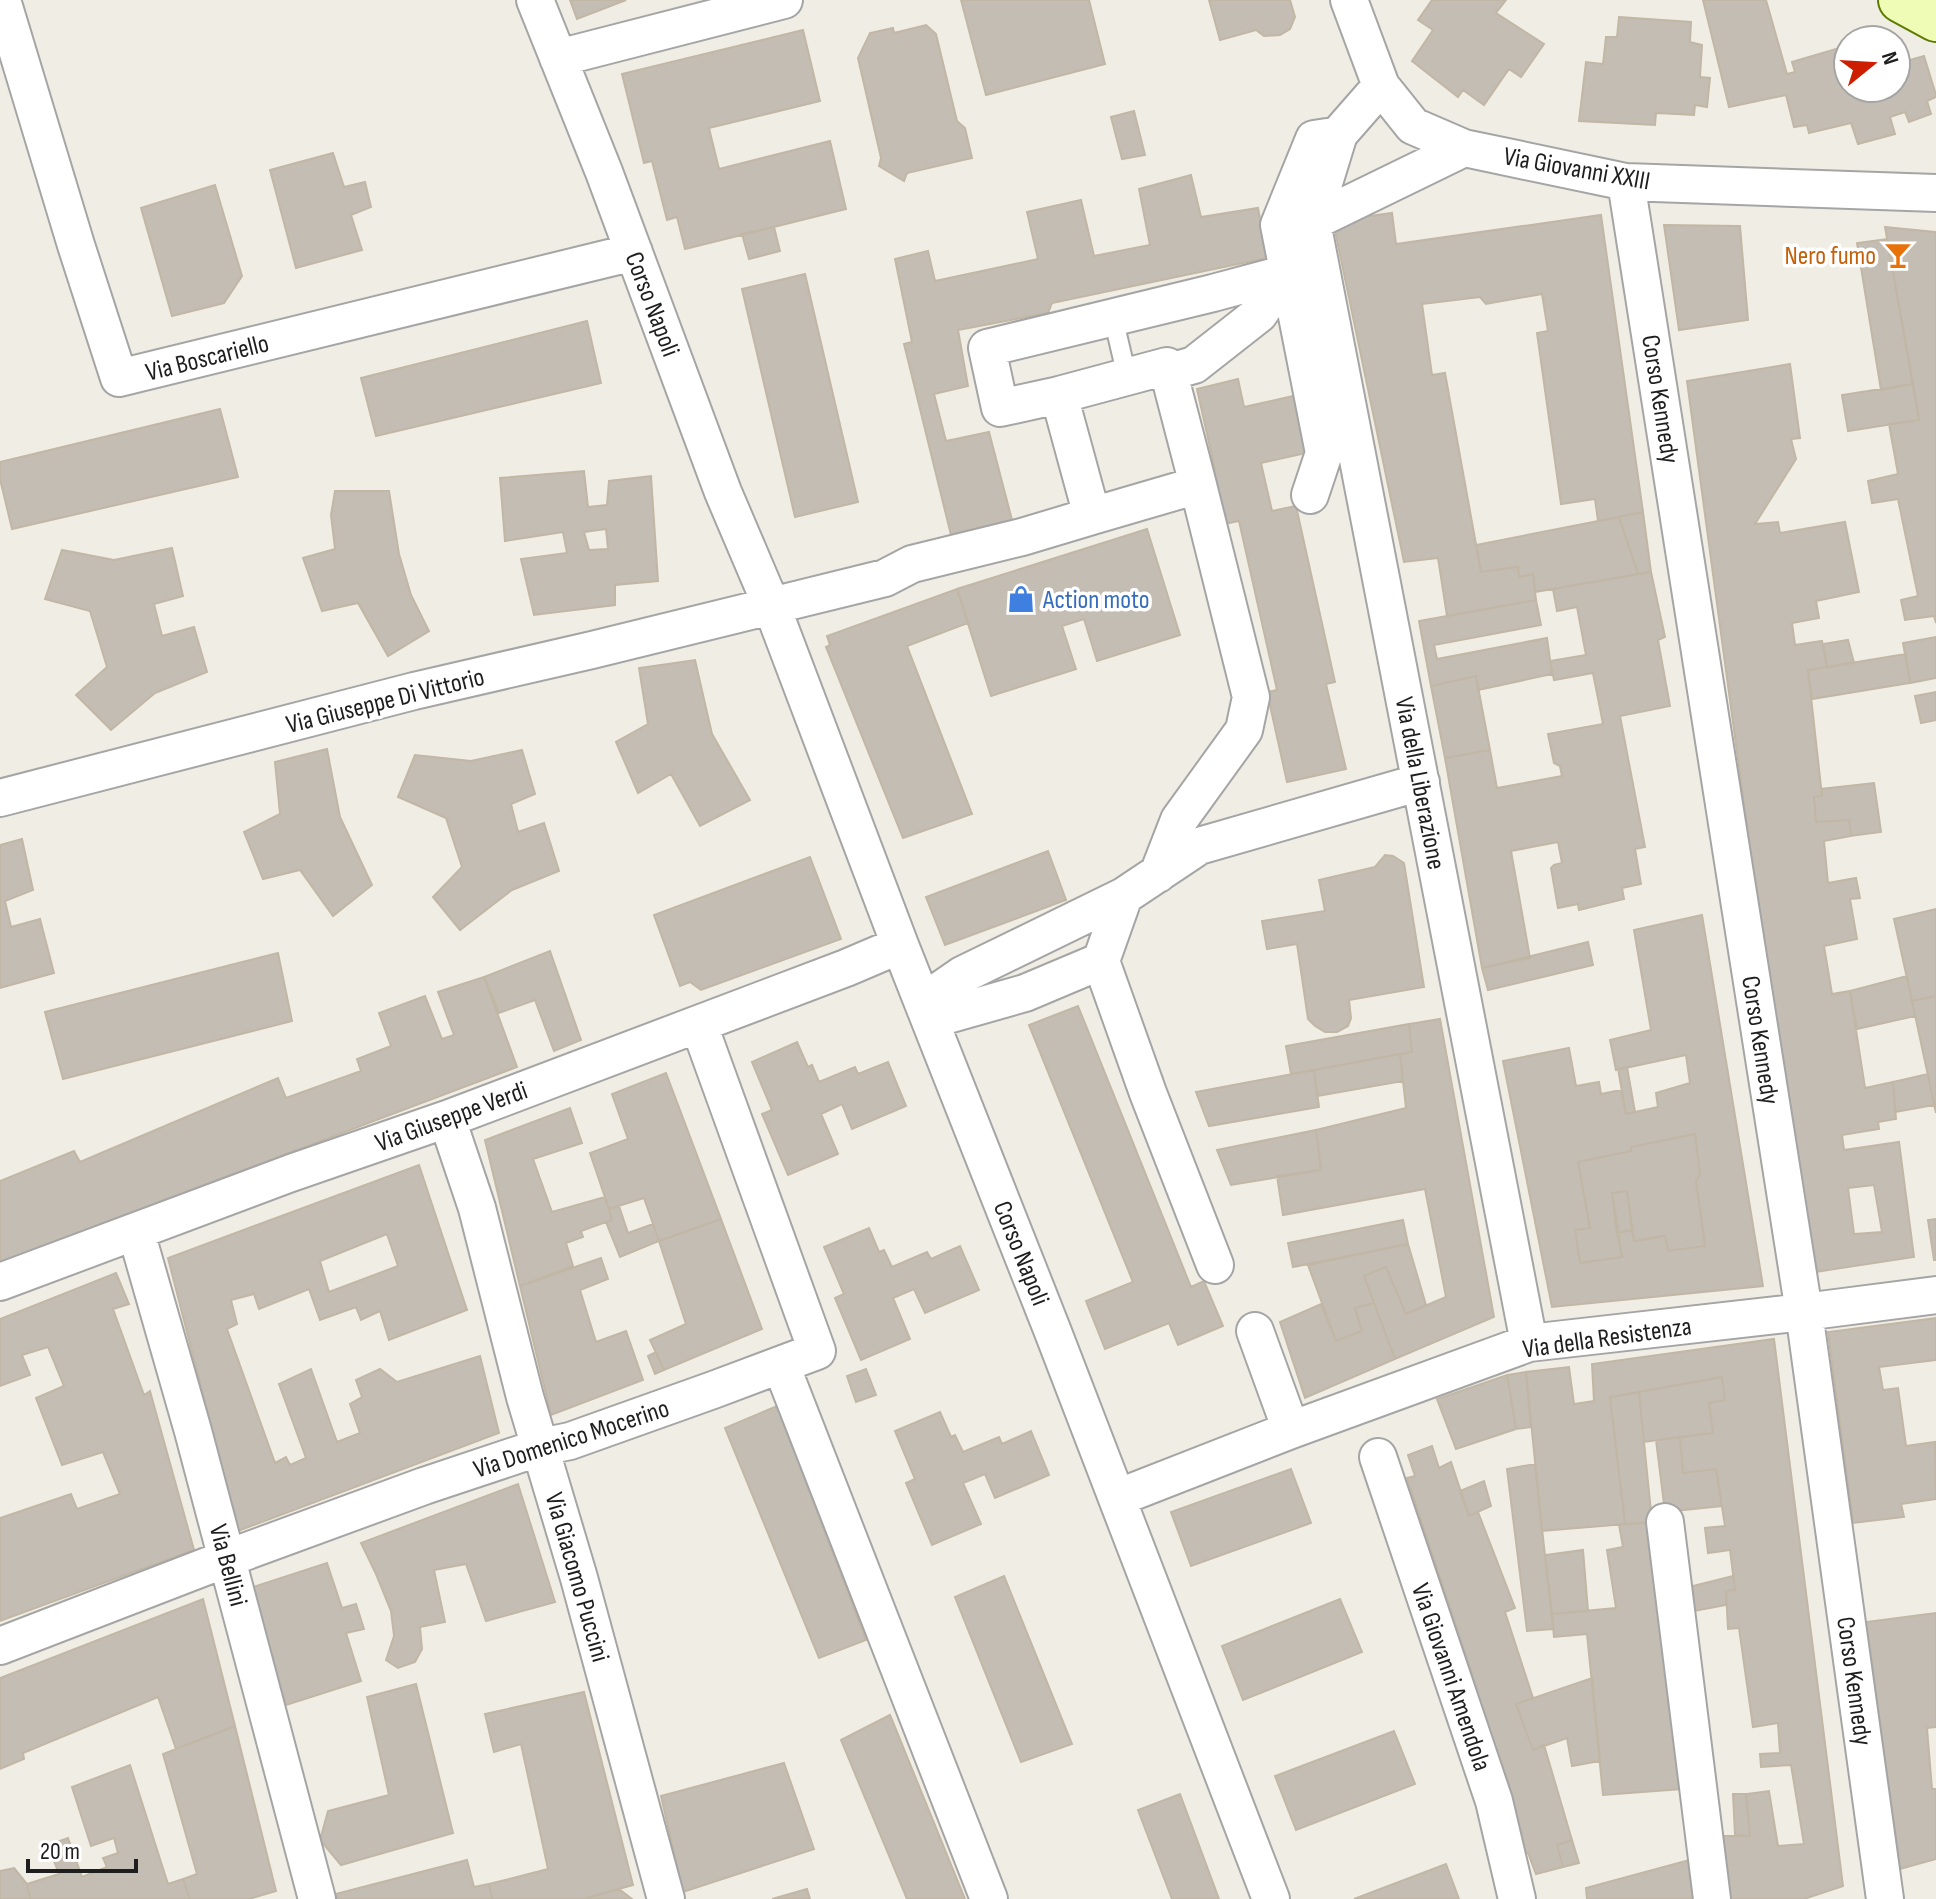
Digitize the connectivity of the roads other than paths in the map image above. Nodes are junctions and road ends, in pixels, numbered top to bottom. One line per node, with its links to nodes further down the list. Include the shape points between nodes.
1 (2, 0): 15 (street, Via Boscariello, via 119,378)
2 (535, 0): 8 (street, Corso Napoli)
3 (784, 0): 6 (street)
4 (1349, 0): 9 (street, Via Giovanni XXIII)
5 (1901, 0): 7 (main road)
6 (723, 7): 8 (street)
7 (1936, 19)
8 (558, 58): 15 (street, Corso Napoli)
9 (1381, 86): 10 (street, Via della Liberazione); 11 (street, Via Giovanni XXIII, via 1413,126)
10 (1339, 134): 14 (street, Via della Liberazione); 16 (street, Via della Liberazione, via 1314,139 1279,225)
11 (1464, 148): 12 (street, Via Giovanni XXIII); 14 (street)
12 (1626, 182): 13 (street, Via Giovanni XXIII); 38 (street, Corso Kennedy)
13 (1936, 193)
14 (1312, 222): 25 (street, Via della Liberazione)
15 (634, 252): 24 (street, Corso Napoli, via 723,492)
16 (1287, 273): 17 (street); 18 (street, via 1259,314 1194,365); 22 (street, Via della Liberazione, via 1324,453)
17 (1113, 317): 19 (lane); 20 (street, via 987,348 1000,408)
18 (1169, 372): 19 (street, via 1167,366); 21 (street)
19 (1127, 377): 20 (street)
20 (1059, 395): 23 (street)
21 (1198, 485): 23 (street); 27 (street, via 1251,697 1244,730 1179,820)
22 (1310, 495)
23 (1092, 516): 24 (street)
24 (772, 607): 26 (street, Via Giuseppe Di Vittorio, via 414,691); 29 (street, Corso Napoli)
25 (1421, 782): 27 (street, via 1199,846); 40 (street, Via della Liberazione)
26 (0, 798)
27 (1158, 874): 28 (street)
28 (1124, 896): 30 (street); 31 (street, via 962,975)
29 (900, 945): 31 (street, Corso Napoli); 32 (street, Via Giuseppe Verdi)
30 (1101, 961): 31 (street, via 1025,993); 35 (street)
31 (926, 1011): 45 (street, Corso Napoli)
32 (699, 1025): 33 (street, Via Giuseppe Verdi); 41 (street, Via Domenico Mocerino, via 817,1351)
33 (447, 1119): 34 (street, Via Giuseppe Verdi); 43 (street, Via Giacomo Puccini, via 477,1208)
34 (136, 1232): 36 (street, Via Giuseppe Verdi); 47 (street, Via Bellini)
35 (1215, 1265)
36 (0, 1282)
37 (1936, 1295): 38 (street, Via della Resistenza)
38 (1804, 1312): 40 (street, Via della Resistenza); 55 (street, Corso Kennedy)
39 (1255, 1331): 42 (street)
40 (1529, 1343): 42 (street, Via della Resistenza)
41 (781, 1365): 43 (street, Via Domenico Mocerino); 51 (street)
42 (1291, 1430): 45 (street, Via della Resistenza)
43 (541, 1447): 47 (street, Via Domenico Mocerino); 50 (street, Via Giacomo Puccini)
44 (1378, 1457): 53 (street, Via Giovanni Amendola, via 1494,1801)
45 (1117, 1498): 52 (street, Corso Napoli)
46 (1665, 1522): 54 (street)
47 (228, 1558): 48 (street, Via Domenico Mocerino); 49 (street, Via Bellini)
48 (0, 1646)
49 (317, 1899)
50 (666, 1899)
51 (989, 1899)
52 (1271, 1899)
53 (1517, 1899)
54 (1712, 1899)
55 (1885, 1899)

